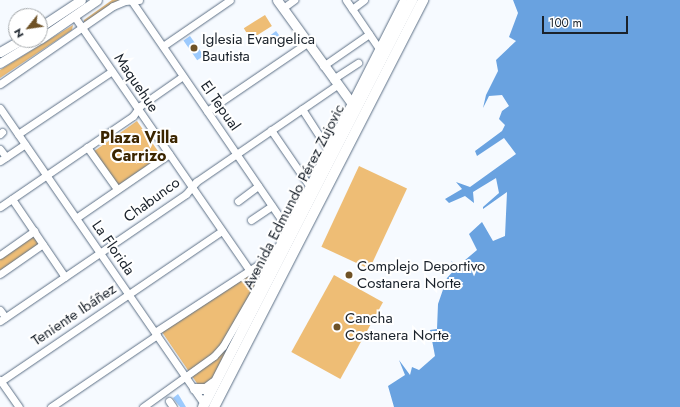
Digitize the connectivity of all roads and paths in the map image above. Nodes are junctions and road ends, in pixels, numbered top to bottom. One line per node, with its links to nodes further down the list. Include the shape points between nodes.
1 (81, 0): 16 (main road)
2 (97, 0): 15 (main road)
3 (131, 0): 4 (street); 17 (street, via 119,3); 21 (street, El Tepual)
4 (139, 0)
5 (230, 0): 21 (street)
6 (277, 0): 13 (main road)
7 (294, 0): 13 (street)
8 (346, 0): 14 (street)
9 (364, 0): 14 (street)
10 (403, 0): 22 (street, Avenida Edmundo Pérez Zujovic)
11 (412, 0): 73 (highway, Avenida Edmundo Pérez Zujovic)
12 (423, 0): 75 (highway, Avenida Edmundo Pérez Zujovic)
13 (283, 8): 20 (main road)
14 (352, 9): 19 (street)
15 (74, 16): 17 (street, Maquehue); 18 (main road)
16 (48, 22)
17 (82, 28): 27 (street, Maquehue); 30 (street)
18 (48, 33)
19 (369, 34): 22 (street); 26 (street)
20 (307, 43): 26 (main road); 35 (street)
21 (163, 46): 28 (street, El Tepual)
22 (378, 47): 31 (street, Avenida Edmundo Pérez Zujovic)
23 (24, 48): 24 (main road)
24 (0, 63)
25 (358, 63): 29 (street, Chabunco)
26 (323, 66): 29 (main road)
27 (112, 71): 33 (street, Maquehue); 37 (street)
28 (183, 76): 33 (street); 35 (street, El Tepual)
29 (335, 82): 31 (main road); 34 (street, Chabunco)
30 (0, 84)
31 (350, 101): 40 (street, Avenida Edmundo Pérez Zujovic)
32 (0, 108): 37 (street, La Florida)
33 (138, 109): 39 (street, via 133,116); 43 (street, Maquehue)
34 (302, 109): 36 (street, Chabunco); 40 (street)
35 (207, 111): 42 (street, El Tepual)
36 (271, 130): 42 (street, Chabunco); 46 (street)
37 (18, 134): 38 (street, La Florida)
38 (25, 144): 44 (street); 45 (street, La Florida)
39 (87, 147): 45 (street); 49 (street)
40 (327, 148): 46 (street, Avenida Edmundo Pérez Zujovic)
41 (0, 149): 44 (street)
42 (237, 153): 47 (street, El Tepual); 48 (street, Chabunco)
43 (169, 154): 48 (street, Maquehue); 49 (street)
44 (3, 159)
45 (47, 176): 50 (street); 54 (street, La Florida)
46 (308, 184): 56 (street, Avenida Edmundo Pérez Zujovic)
47 (258, 186): 51 (street); 52 (street, El Tepual)
48 (192, 187): 58 (street, Maquehue); 61 (street, Chabunco, via 186,194)
49 (117, 189): 54 (street)
50 (12, 199): 53 (street); 57 (street)
51 (238, 201)
52 (272, 206): 55 (street); 56 (street, El Tepual)
53 (0, 207)
54 (76, 218): 61 (street, La Florida)
55 (251, 220)
56 (287, 228): 60 (street, Avenida Edmundo Pérez Zujovic)
57 (34, 231): 59 (street); 62 (street)
58 (222, 231): 63 (street, Maquehue); 67 (street, Teniente Ibáñez)
59 (43, 244): 64 (street); 65 (street)
60 (278, 245): 63 (street, via 267,261); 66 (street, Avenida Edmundo Pérez Zujovic)
61 (100, 253): 65 (street, Chabunco); 67 (street, La Florida)
62 (0, 255)
63 (248, 269): 66 (street, Maquehue); 70 (street)
64 (0, 274)
65 (65, 277): 69 (street, Chabunco)
66 (259, 284): 71 (street, Avenida Edmundo Pérez Zujovic, via 220,350)
67 (128, 294): 70 (street, La Florida); 72 (street, Teniente Ibáñez)
68 (0, 310): 69 (street)
69 (3, 319)
70 (156, 334): 71 (street, La Florida); 77 (street)
71 (185, 376): 74 (street, La Florida); 78 (street, Avenida Edmundo Pérez Zujovic)
72 (0, 381): 76 (street)
73 (216, 382): 74 (highway, via 206,389); 75 (highway, Avenida Edmundo Pérez Zujovic)
74 (194, 389): 75 (street, La Florida)
75 (207, 406)
76 (19, 407)
77 (52, 407)
78 (142, 407)

